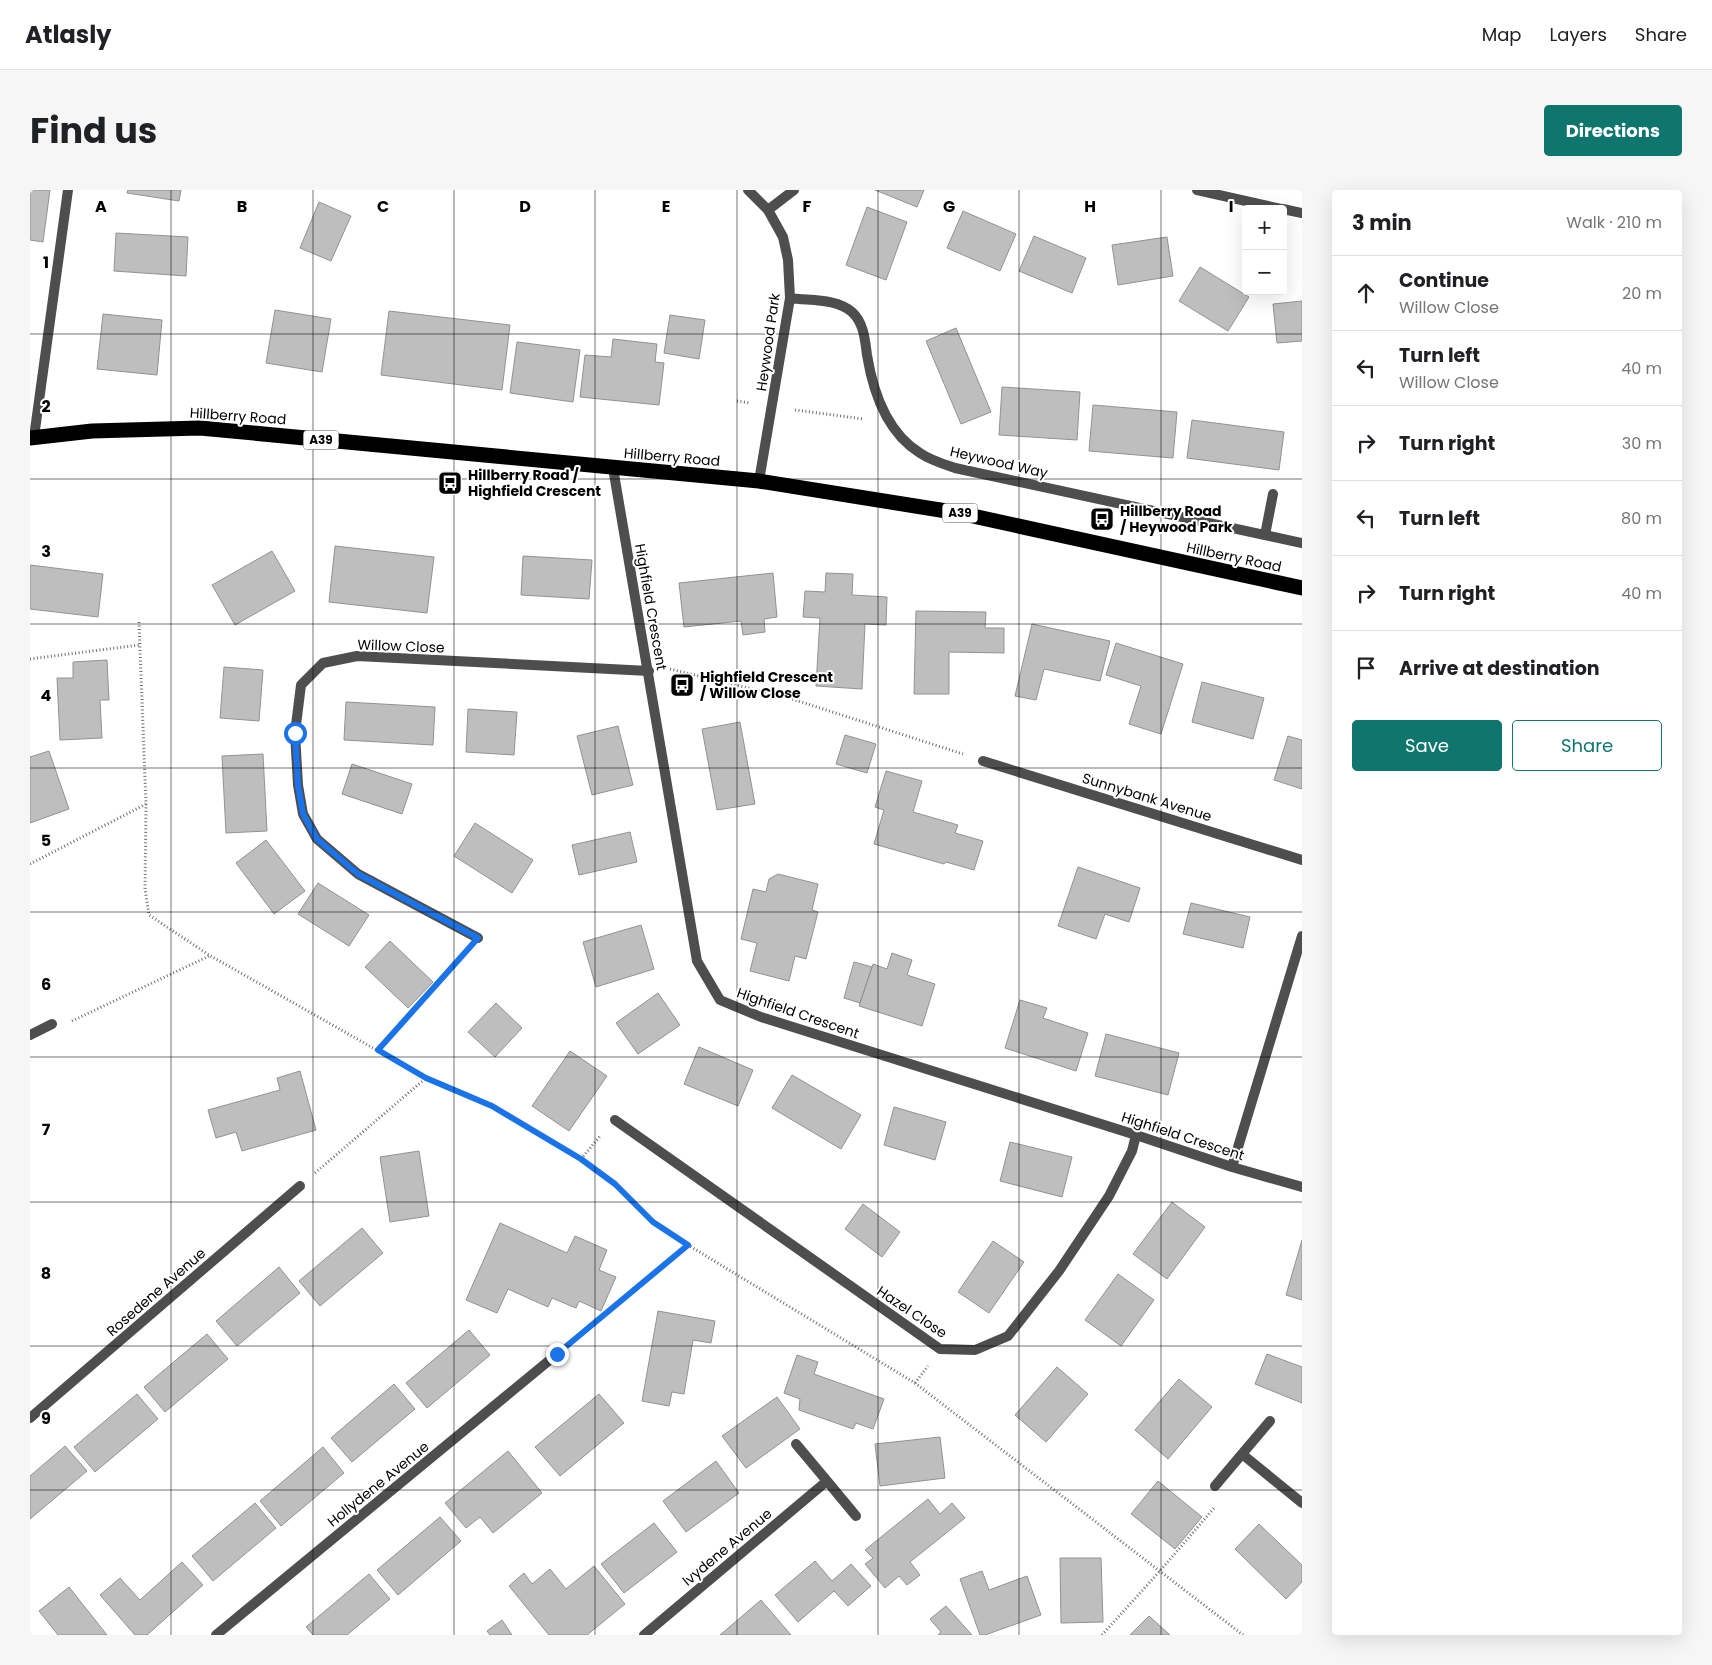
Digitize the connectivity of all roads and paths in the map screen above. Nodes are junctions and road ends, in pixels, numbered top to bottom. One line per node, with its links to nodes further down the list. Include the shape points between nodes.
1 (68, 190): 14 (street)
2 (748, 190): 6 (street, Heywood Park)
3 (794, 190): 6 (street)
4 (1198, 190): 5 (street)
5 (1264, 205)
6 (768, 210): 9 (street, Heywood Park, via 783,237)
7 (1287, 210): 8 (street)
8 (1302, 214)
9 (790, 298): 13 (street, Heywood Way, via 836,303 853,313 863,328 873,384); 16 (street, Heywood Park)
10 (737, 401): 11 (path)
11 (750, 402)
12 (795, 410): 13 (path)
13 (890, 422): 18 (street, Heywood Way, via 906,443 920,453 955,468)
14 (32, 438): 15 (highway, Hillberry Road / A39, via 92,430 200,428)
15 (612, 468): 16 (highway, Hillberry Road / A39); 24 (street, Highfield Crescent)
16 (759, 481): 20 (highway, Hillberry Road / A39, via 959,513)
17 (1273, 494): 18 (street)
18 (1265, 534): 19 (street, Heywood Way)
19 (1302, 543)
20 (1302, 588)
21 (139, 622): 22 (path)
22 (139, 645): 23 (path); 26 (path)
23 (30, 658)
24 (648, 668): 25 (path, via 789,698); 30 (street, Willow Close, via 358,656 323,663 301,686 295,733 298,785 303,814 317,839 358,874); 37 (street, Highfield Crescent, via 698,961 720,1000 761,1017)
25 (983, 760): 27 (street, Sunnybank Avenue)
26 (146, 804): 28 (path); 31 (path, via 149,915)
27 (1302, 860)
28 (30, 864)
29 (1302, 936): 39 (street)
30 (478, 938): 34 (path)
31 (209, 955): 32 (path, via 69,1023); 34 (path)
32 (52, 1024): 33 (street)
33 (30, 1035)
34 (378, 1050): 35 (path)
35 (426, 1078): 38 (path, via 492,1106); 40 (path)
36 (615, 1120): 37 (street, Hazel Close, via 940,1349 949,1350 975,1350 1008,1336 1059,1271 1109,1196 1132,1151); 38 (path)
37 (1136, 1135): 39 (street, Highfield Crescent)
38 (581, 1159): 42 (path, via 615,1184 653,1222)
39 (1232, 1167): 41 (street, Highfield Crescent)
40 (300, 1186): 44 (street, Rosedene Avenue)
41 (1302, 1186)
42 (688, 1245): 43 (path); 52 (path, via 915,1383)
43 (557, 1354): 53 (street, Hollydene Avenue)
44 (30, 1418)
45 (1270, 1421): 47 (street)
46 (796, 1444): 48 (street)
47 (1242, 1454): 49 (street); 50 (street)
48 (827, 1481): 51 (street); 54 (street, Ivydene Avenue)
49 (1215, 1486): 52 (path, via 1226,1494)
50 (1302, 1503)
51 (856, 1516)
52 (1160, 1572): 55 (path); 56 (path)
53 (216, 1635)
54 (644, 1635)
55 (1102, 1635)
56 (1243, 1635)

